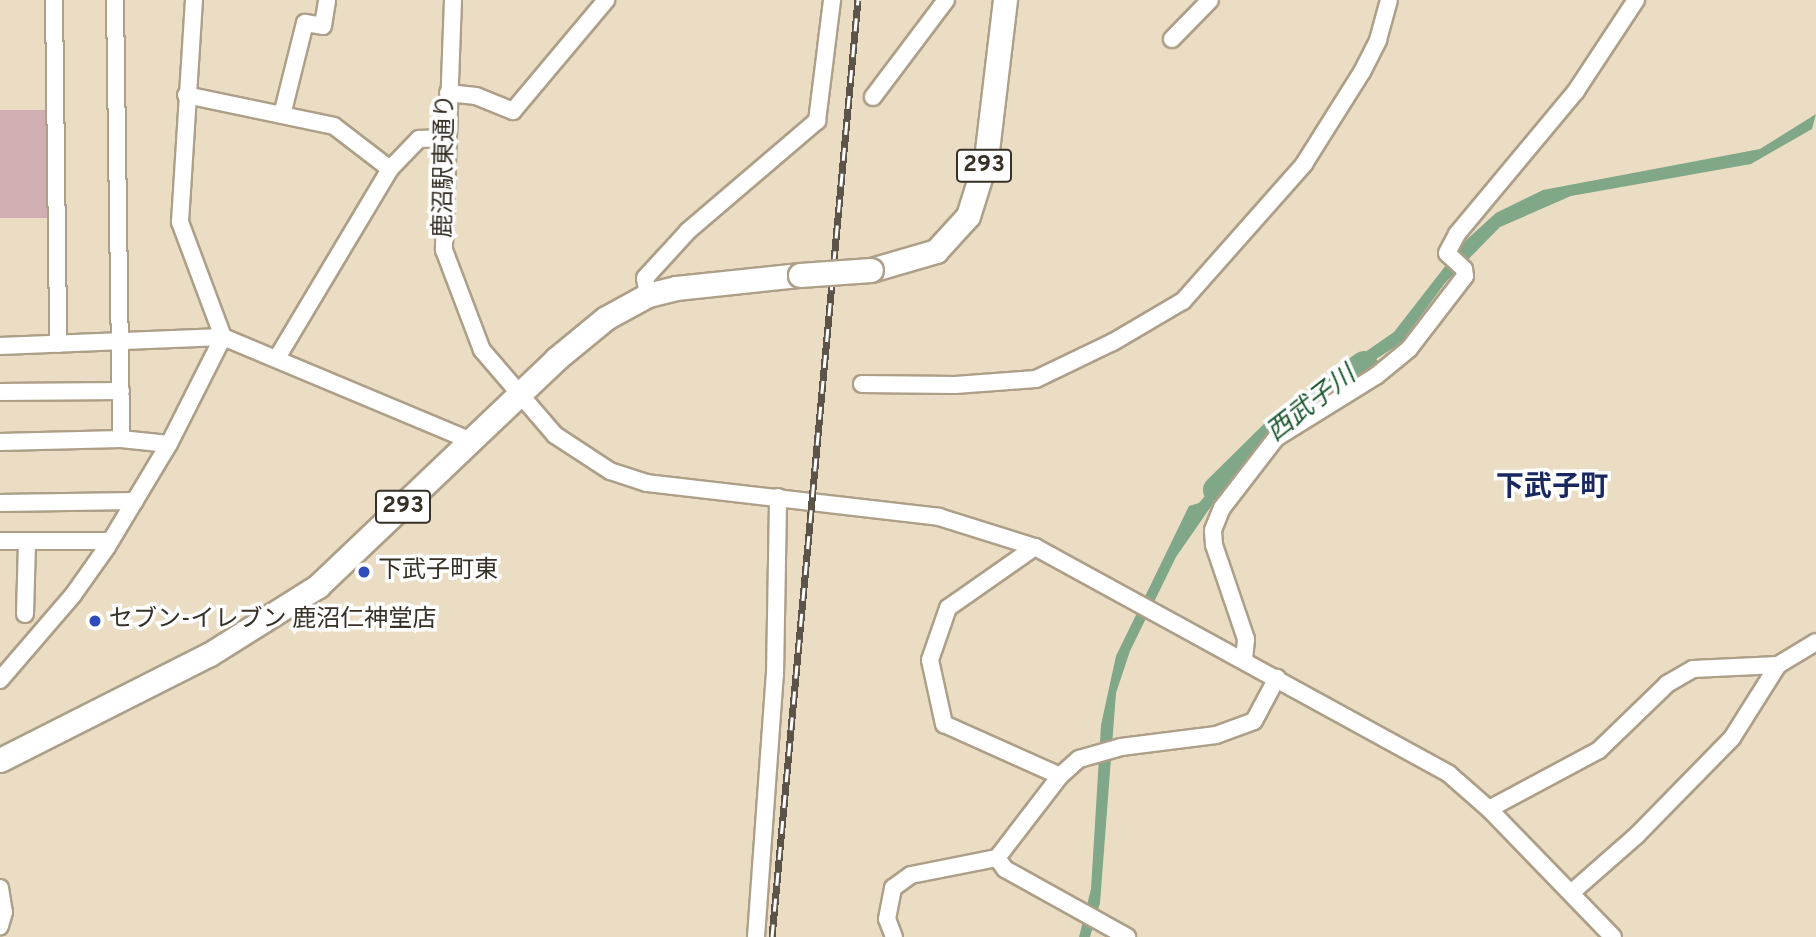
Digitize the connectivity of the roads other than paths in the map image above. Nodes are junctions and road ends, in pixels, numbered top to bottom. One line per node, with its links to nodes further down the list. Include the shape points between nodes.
1 (54, 0): 23 (street)
2 (115, 0): 22 (street)
3 (194, 0): 15 (street)
4 (327, 0): 17 (street, via 323,26 305,23)
5 (453, 0): 14 (street, 鹿沼駅東通り)
6 (607, 0): 14 (street, via 513,111 476,96)
7 (832, 0): 20 (street, via 817,121 688,231 645,278)
8 (946, 0): 16 (street)
9 (1004, 0): 20 (highway, 293, bridge, via 986,159 968,216 936,251 871,270 710,282)
10 (1210, 0): 13 (street)
11 (1389, 0): 26 (street, via 1378,40 1362,72 1304,164 1183,300 1113,342 1036,379 955,385)
12 (1636, 0): 43 (street, via 1576,91 1457,234 1447,253 1465,276 1409,349 1376,376 1276,439 1222,508 1213,530 1214,545 1246,639)
13 (1172, 39)
14 (448, 93): 18 (street, 鹿沼駅東通り)
15 (187, 95): 17 (street); 21 (street, via 180,222)
16 (873, 97)
17 (282, 115): 19 (street, via 334,126)
18 (448, 138): 19 (street, via 419,139); 29 (street, 鹿沼駅東通り, via 444,250 482,349)
19 (390, 169): 25 (street)
20 (648, 295): 29 (highway, 293, via 589,331)
21 (223, 337): 22 (street); 25 (street); 33 (street)
22 (120, 342): 23 (street); 27 (street)
23 (58, 344): 24 (street)
24 (0, 346)
25 (277, 358): 31 (street)
26 (862, 384)
27 (121, 391): 28 (street); 30 (street)
28 (0, 392)
29 (518, 396): 31 (highway, 293); 34 (street, 鹿沼駅東通り, via 555,435 610,471 647,483)
30 (121, 439): 32 (street); 33 (street)
31 (472, 441): 47 (highway, 293, via 344,565 284,610 210,654)
32 (0, 442)
33 (169, 444): 35 (street)
34 (778, 497): 40 (street, 鹿沼駅東通り, via 939,517); 54 (street, via 775,675)
35 (135, 501): 36 (street); 39 (street)
36 (0, 503)
37 (0, 541): 38 (street)
38 (27, 541): 39 (street); 41 (street)
39 (110, 541): 46 (street, via 73,595)
40 (1035, 547): 43 (street, 鹿沼駅東通り); 48 (street, via 948,608 930,660 944,724)
41 (25, 614)
42 (1816, 642): 44 (street)
43 (1244, 659): 45 (street, 鹿沼駅東通り)
44 (1778, 665): 49 (street, via 1693,669 1667,684 1599,750); 52 (street, via 1732,738 1637,835)
45 (1277, 678): 48 (street, via 1254,721 1203,738 1121,747 1079,759); 49 (street, 鹿沼駅東通り, via 1449,774)
46 (0, 680)
47 (0, 760)
48 (1060, 776): 50 (street)
49 (1489, 809): 52 (street, 鹿沼駅東通り)
50 (997, 858): 55 (street, via 911,876 893,888 887,919); 56 (street, via 1005,869)
51 (0, 888): 53 (street, via 4,912)
52 (1571, 893): 57 (street, 鹿沼駅東通り)
53 (0, 926)
54 (756, 937)
55 (894, 937)
56 (1127, 937)
57 (1613, 937)

